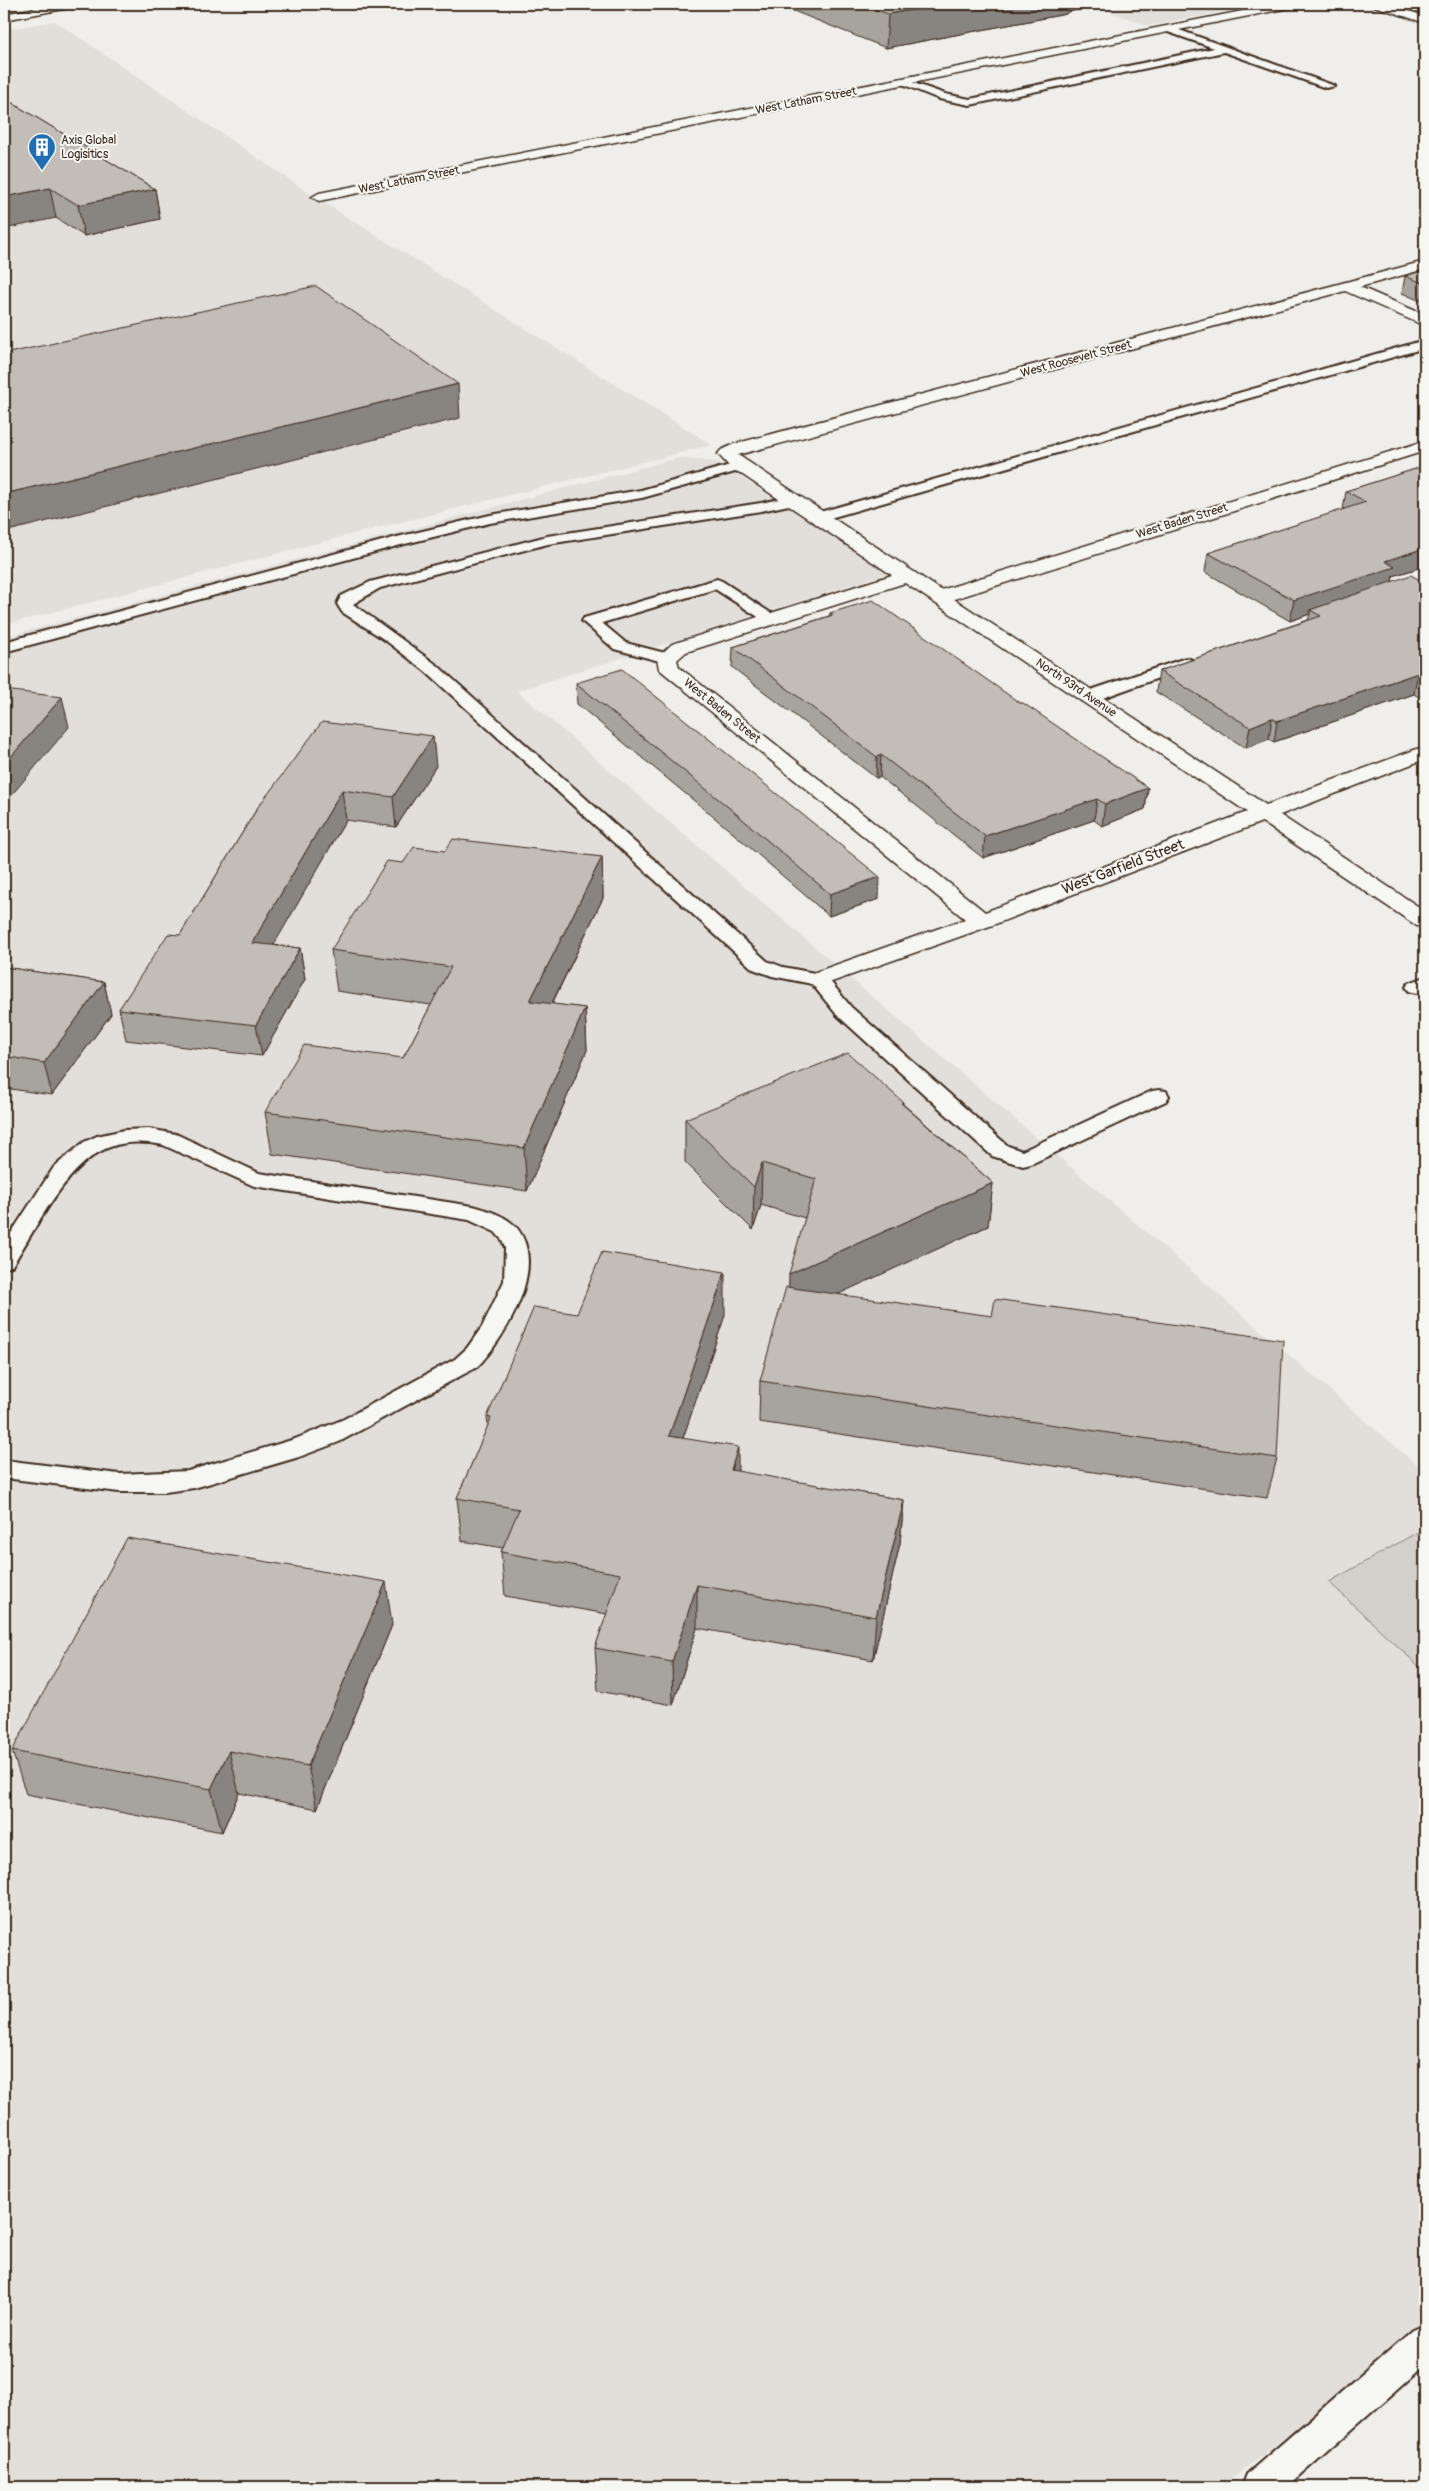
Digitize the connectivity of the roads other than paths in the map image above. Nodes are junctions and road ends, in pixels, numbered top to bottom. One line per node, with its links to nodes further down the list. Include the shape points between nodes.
1 (75, 4): 4 (main road)
2 (1294, 4): 6 (main road, West Latham Street)
3 (1374, 4): 5 (main road)
4 (4, 17)
5 (1425, 20)
6 (1168, 29): 7 (lane); 8 (main road, West Latham Street)
7 (1225, 49): 8 (lane, via 970,102 943,97); 9 (lane)
8 (902, 82): 10 (main road, West Latham Street)
9 (1330, 86)
10 (319, 197)
11 (1425, 265): 12 (main road, West Roosevelt Street)
12 (1348, 287): 13 (main road); 16 (main road, West Roosevelt Street, via 740,448)
13 (1425, 321)
14 (1425, 344): 18 (lane)
15 (1425, 446): 20 (main road, West Baden Street)
16 (734, 460): 17 (main road, North 93rd Avenue); 22 (lane, via 642,494 490,519 397,541)
17 (793, 500): 18 (main road, North 93rd Avenue); 30 (lane, via 547,540 375,585 347,599 345,604 431,668 760,965 778,972)
18 (818, 516): 19 (main road, North 93rd Avenue)
19 (908, 576): 20 (main road, North 93rd Avenue); 21 (main road)
20 (939, 597): 25 (main road, North 93rd Avenue)
21 (772, 619): 23 (main road, via 679,648); 23 (lane, via 717,584 590,621 620,646)
22 (4, 647)
23 (667, 658): 28 (main road, West Baden Street, via 669,669)
24 (1200, 658): 25 (lane)
25 (1088, 697): 27 (main road, North 93rd Avenue)
26 (1425, 752): 27 (main road, West Garfield Street)
27 (1262, 814): 28 (main road, West Garfield Street); 29 (main road, North 93rd Avenue)
28 (982, 921): 30 (main road, West Garfield Street)
29 (1425, 921)
30 (818, 978): 31 (lane, via 844,1011 1000,1151 1023,1159)
31 (1159, 1096)
32 (4, 1261): 33 (lane, via 62,1172 78,1158 104,1141 149,1136 183,1144 254,1180 473,1213 505,1229 515,1240 518,1254 517,1278 502,1312 492,1333 470,1360 343,1430 294,1450 189,1480 142,1484 106,1482)
33 (4, 1469)
34 (1425, 2342): 35 (lane)
35 (1260, 2487)

